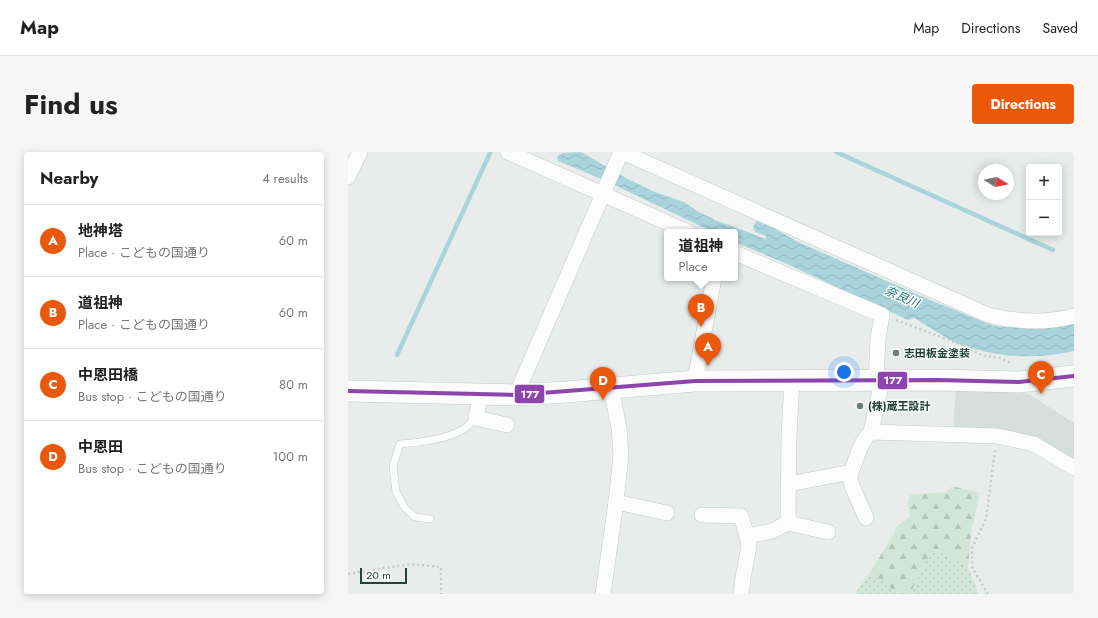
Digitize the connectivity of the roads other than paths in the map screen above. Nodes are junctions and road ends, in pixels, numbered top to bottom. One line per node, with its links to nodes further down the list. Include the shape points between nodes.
1 (360, 152): 4 (street)
2 (508, 152): 5 (street)
3 (621, 154): 5 (street); 9 (street, via 988,314 1026,322)
4 (348, 177)
5 (604, 191): 6 (street); 17 (street)
6 (682, 229)
7 (738, 254): 13 (street, via 882,315)
8 (713, 281): 12 (street)
9 (1074, 316)
10 (1074, 376): 13 (main road, via 1019,382)
11 (792, 380): 12 (main road); 13 (main road); 23 (street)
12 (695, 381): 14 (main road)
13 (876, 381): 20 (street, via 880,390)
14 (611, 388): 17 (main road); 24 (street, via 619,428 621,455)
15 (348, 391): 16 (main road)
16 (481, 394): 17 (main road); 18 (street)
17 (516, 394)
18 (476, 418): 19 (street); 28 (lane, via 463,430 443,437 400,444 394,466 396,492 405,508 415,517)
19 (507, 425)
20 (871, 432): 21 (street, via 997,436 1034,444); 22 (street, via 866,436)
21 (1074, 468)
22 (849, 472): 23 (street); 27 (street, via 852,486)
23 (788, 484): 29 (street)
24 (616, 502): 25 (street); 32 (street)
25 (667, 513)
26 (702, 515): 31 (street, via 741,516)
27 (866, 518)
28 (430, 519)
29 (788, 523): 30 (street); 31 (street, via 772,531)
30 (828, 532)
31 (747, 536): 33 (street, via 748,546)
32 (603, 594)
33 (741, 594)

